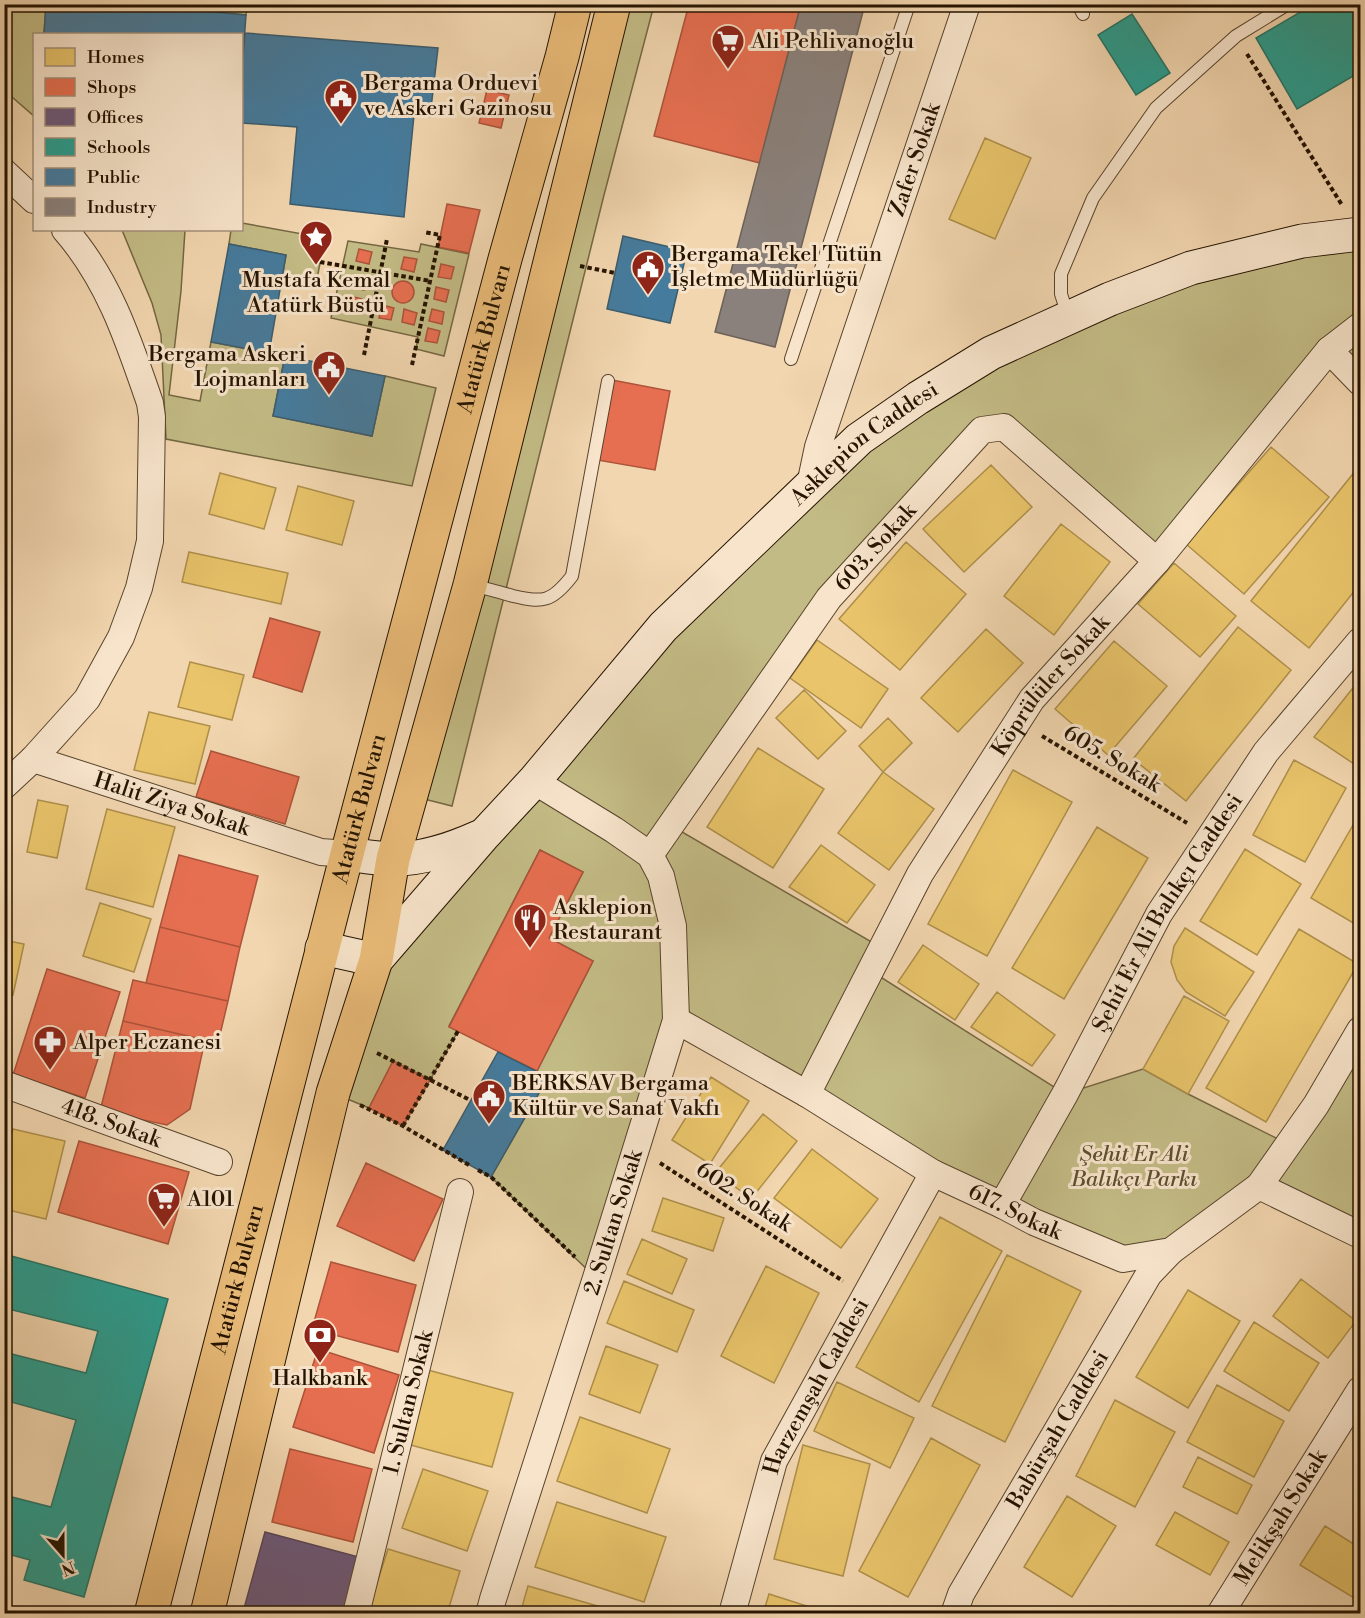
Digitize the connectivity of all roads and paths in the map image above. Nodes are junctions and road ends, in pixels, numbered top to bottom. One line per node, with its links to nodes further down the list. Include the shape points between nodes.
1 (575, 4): 36 (main road, Atatürk Bulvarı)
2 (614, 4): 28 (main road, Atatürk Bulvarı)
3 (909, 4): 22 (lane)
4 (967, 4): 26 (street, Zafer Sokak, via 818,447)
5 (1287, 4): 6 (lane)
6 (1236, 36): 9 (path); 18 (lane, via 1156,108 1093,198 1061,274 1061,294)
7 (4, 172): 8 (street)
8 (33, 199)
9 (1353, 223): 18 (main road, Asklepion Caddesi, via 1302,242 1191,268)
10 (66, 231): 31 (street, via 97,273 115,307 150,403 150,541 139,588 121,637 87,699)
11 (423, 232): 17 (path, via 440,235)
12 (387, 239): 15 (path)
13 (320, 262): 15 (path)
14 (578, 265): 16 (path)
15 (381, 272): 17 (path); 21 (path)
16 (615, 273)
17 (431, 281): 23 (path)
18 (1069, 317): 26 (main road, Asklepion Caddesi, via 991,352 918,398 859,439)
19 (1360, 326): 20 (street, Köprülüler Sokak)
20 (1329, 350): 25 (street); 27 (street, Köprülüler Sokak)
21 (364, 355)
22 (791, 359)
23 (412, 365)
24 (608, 381): 28 (lane, via 572,576 550,597 535,601)
25 (1360, 382)
26 (810, 485): 32 (main road, Asklepion Caddesi, via 663,627)
27 (1157, 561): 30 (street, Köprülüler Sokak, via 1032,699); 37 (street, 603. Sokak, via 1004,427 982,430 829,598)
28 (470, 585): 38 (main road, Atatürk Bulvarı)
29 (1360, 641): 55 (street, Şehit Er Ali Balıkçı Caddesi, via 1266,752 1159,914)
30 (1018, 722): 34 (path, 605. Sokak); 47 (street, Köprülüler Sokak, via 920,874)
31 (33, 759): 33 (street); 36 (street, Halit Ziya Sokak, via 321,852)
32 (534, 781): 35 (main road, Asklepion Caddesi); 37 (street)
33 (4, 786)
34 (1189, 824)
35 (484, 835): 38 (main road, Asklepion Caddesi, via 431,855); 40 (main road, Asklepion Caddesi)
36 (347, 854): 38 (main road, Asklepion Caddesi); 39 (main road, Atatürk Bulvarı)
37 (650, 855): 41 (street, 2. Sultan Sokak, via 661,876 673,926)
38 (393, 859): 40 (main road, Atatürk Bulvarı)
39 (322, 948): 40 (main road); 60 (main road, Atatürk Bulvarı)
40 (376, 960): 61 (main road, Atatürk Bulvarı, via 333,1093)
41 (676, 1020): 47 (street, 617. Sokak); 50 (street, 2. Sultan Sokak)
42 (1360, 1030): 53 (street, 617. Sokak, via 1316,1105)
43 (458, 1031): 45 (path)
44 (371, 1050): 45 (path)
45 (430, 1080): 48 (path); 49 (path)
46 (4, 1084): 51 (street, 418. Sokak)
47 (807, 1094): 52 (street, 617. Sokak)
48 (470, 1100)
49 (403, 1126)
50 (637, 1147): 58 (path, 602. Sokak); 63 (street, 2. Sultan Sokak)
51 (219, 1162)
52 (933, 1173): 55 (street, 617. Sokak); 64 (street, Harzemşah Caddesi, via 774,1461)
53 (1258, 1186): 56 (street); 57 (street, 617. Sokak)
54 (460, 1192): 62 (street, 1. Sultan Sokak)
55 (1002, 1205): 57 (street, 617. Sokak, via 1123,1259)
56 (1360, 1235)
57 (1171, 1251): 65 (street, Babürşah Caddesi, via 1143,1284 961,1594)
58 (833, 1275)
59 (1360, 1390): 66 (street, Melikşah Sokak)
60 (151, 1614)
61 (207, 1614)
62 (356, 1614)
63 (489, 1614)
64 (732, 1614)
65 (954, 1614)
66 (1220, 1614)

